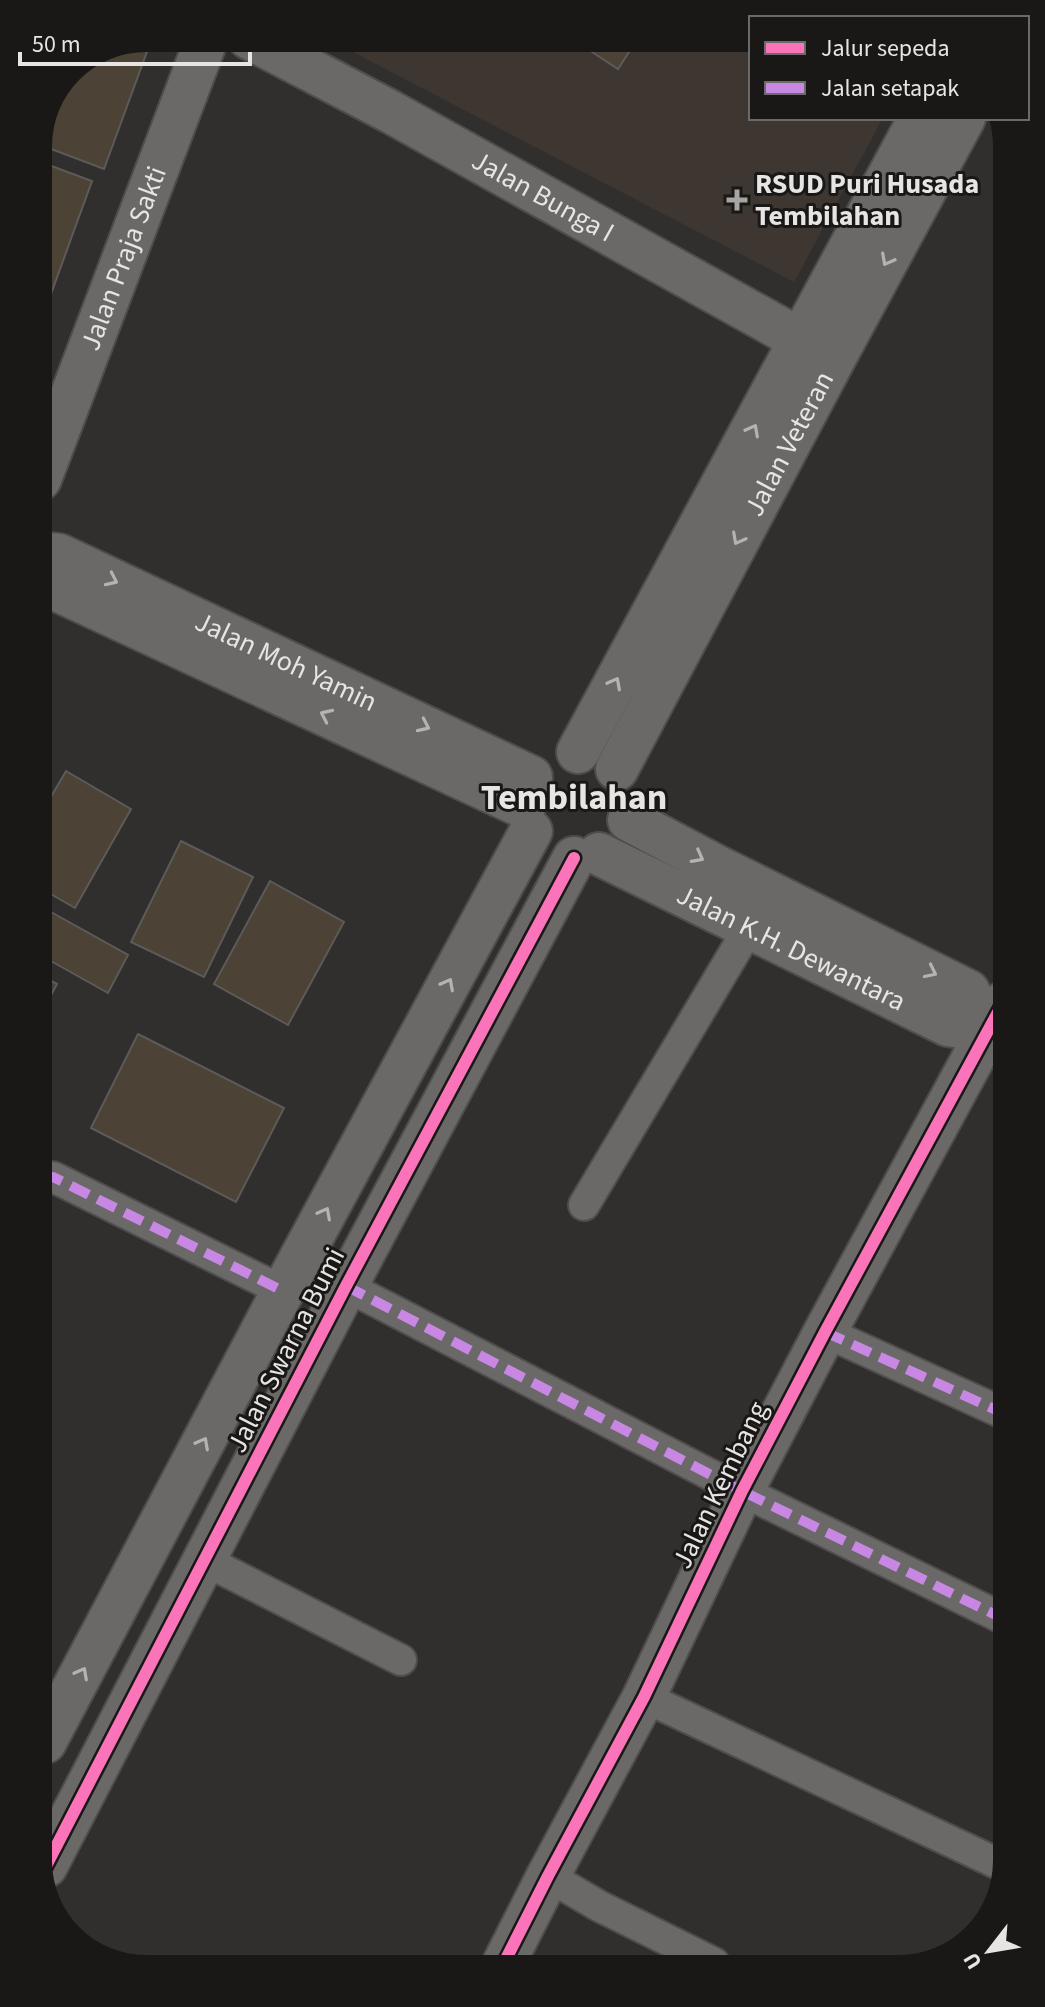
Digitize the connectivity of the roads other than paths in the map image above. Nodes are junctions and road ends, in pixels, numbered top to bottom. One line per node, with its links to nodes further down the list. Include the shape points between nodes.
1 (202, 52): 6 (street, Jalan Praja Sakti)
2 (276, 52): 5 (street, Jalan Bunga I)
3 (919, 120): 5 (street, Jalan Veteran)
4 (963, 120): 5 (street, Jalan Veteran, one-way to 5)
5 (817, 350): 9 (street, Jalan Veteran, one-way to 5); 10 (street, Jalan Veteran, one-way to 10)
6 (52, 447)
7 (52, 554): 11 (street, Jalan Moh Yamin, one-way to 11)
8 (52, 587): 11 (street, Jalan Moh Yamin, one-way to 8)
9 (578, 752): 10 (street, via 592,753); 11 (street, via 551,757 540,766)
10 (617, 769): 12 (street, via 629,793)
11 (529, 805): 13 (street, via 539,842 549,851); 21 (street, Jalan Swarna Bumi, one-way to 11)
12 (629, 820): 13 (street, via 612,846); 15 (street, Jalan K.H. Dewantara, one-way to 15, via 968,991)
13 (587, 856): 14 (street, Jalan K.H. Dewantara); 20 (street, Jalan Swarna Bumi)
14 (749, 928): 16 (street, Jalan K.H. Dewantara, via 948,1025); 19 (street)
15 (993, 1018)
16 (993, 1024)
17 (993, 1033): 22 (street, Jalan Kembang)
18 (52, 1177): 21 (street)
19 (584, 1205)
20 (346, 1286): 24 (street); 25 (street, Jalan Swarna Bumi)
21 (283, 1291): 29 (street, Jalan Swarna Bumi, one-way to 21)
22 (825, 1332): 23 (street); 24 (street, Jalan Kembang)
23 (993, 1409)
24 (742, 1491): 26 (street); 28 (street, Jalan Kembang)
25 (204, 1560): 27 (street); 30 (street, Jalan Swarna Bumi)
26 (993, 1614)
27 (401, 1660)
28 (644, 1697): 31 (street); 32 (street, Jalan Kembang)
29 (52, 1729)
30 (52, 1854)
31 (993, 1861)
32 (548, 1876): 33 (street, Jalan Kembang); 34 (street)
33 (508, 1955)
34 (698, 1955)

